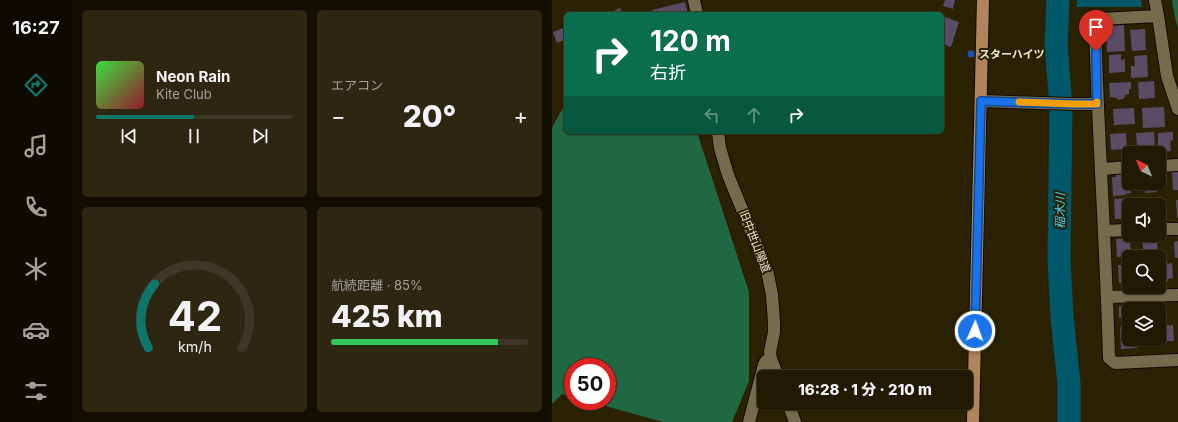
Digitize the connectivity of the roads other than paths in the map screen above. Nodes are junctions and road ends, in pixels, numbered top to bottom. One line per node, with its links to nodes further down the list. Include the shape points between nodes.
1 (694, 0): 4 (street)
2 (983, 0): 6 (main road)
3 (1154, 0): 5 (street)
4 (697, 12)
5 (1158, 16): 7 (street, via 1097,21); 8 (street, via 1167,76)
6 (981, 101): 7 (street); 26 (main road)
7 (1097, 104): 13 (street)
8 (1178, 109)
9 (718, 134): 20 (street, 旧中世山陽道, via 728,174 767,270 774,322)
10 (1178, 165): 11 (street)
11 (1166, 166)
12 (1122, 167): 13 (street)
13 (1101, 168): 17 (street)
14 (1166, 229): 15 (street)
15 (1178, 229)
16 (1122, 230): 17 (street)
17 (1104, 231): 19 (street)
18 (1178, 294): 19 (street)
19 (1107, 297): 21 (street, via 1109,358 1115,362)
20 (771, 359): 22 (street, 旧中世山陽道); 24 (street, via 764,365)
21 (1178, 360)
22 (775, 370)
23 (791, 410): 25 (street)
24 (749, 422)
25 (795, 422)
26 (973, 422)

